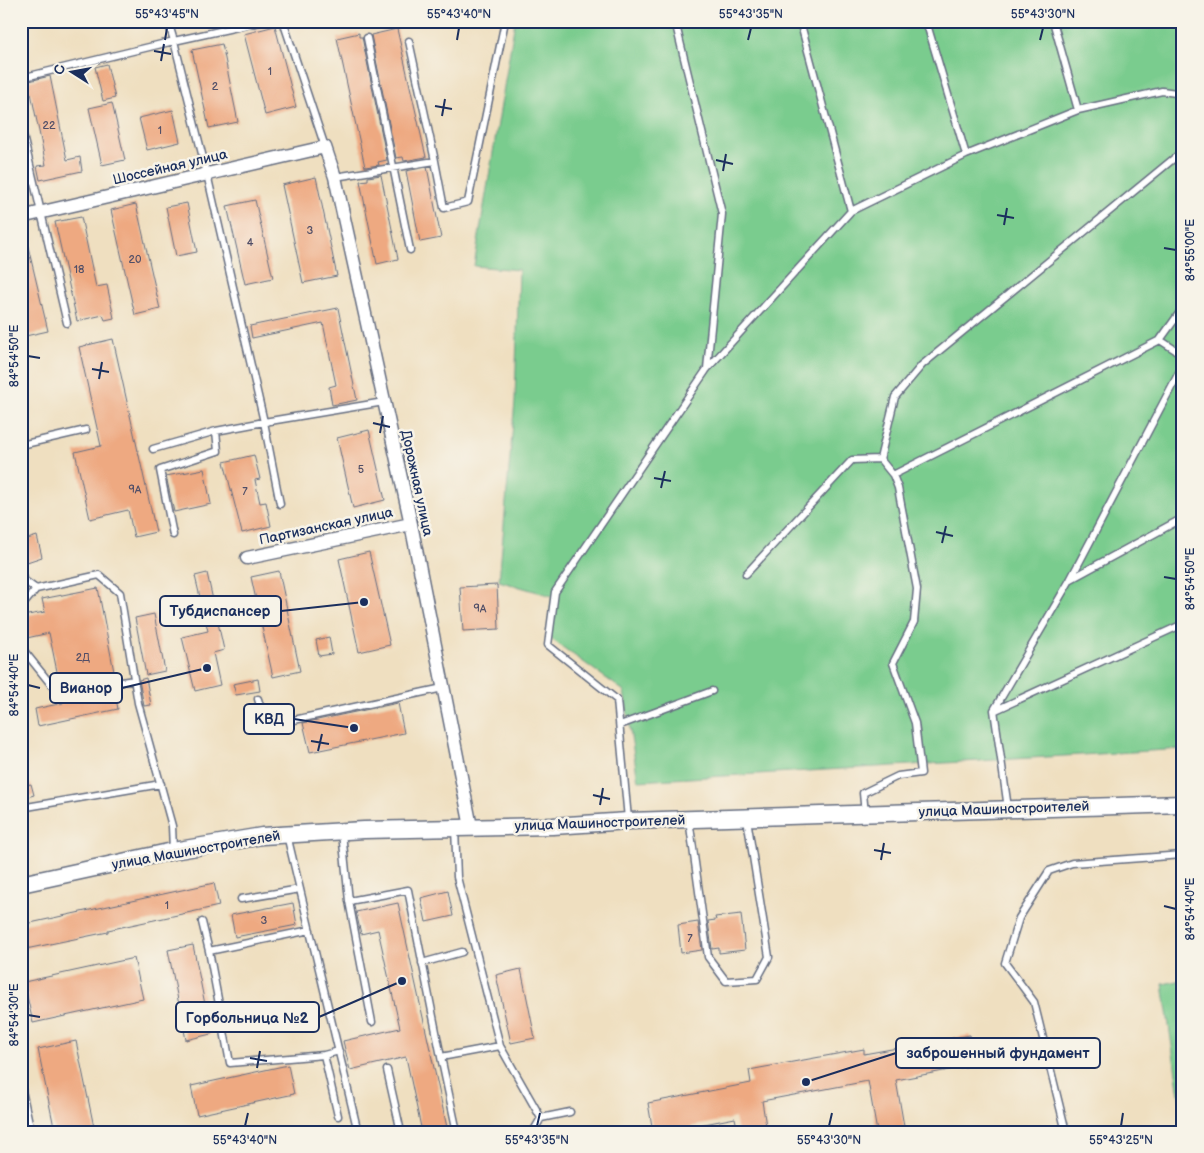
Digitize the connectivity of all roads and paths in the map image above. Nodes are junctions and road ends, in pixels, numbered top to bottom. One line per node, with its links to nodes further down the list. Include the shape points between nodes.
1 (168, 21): 10 (lane)
2 (265, 21): 10 (lane)
3 (282, 21): 16 (lane)
4 (505, 21): 19 (lane, via 468,202 444,208)
5 (675, 21): 32 (lane, via 722,214)
6 (800, 21): 23 (lane)
7 (926, 21): 18 (lane)
8 (1053, 21): 14 (lane)
9 (367, 38): 20 (lane)
10 (174, 41): 12 (lane); 21 (lane)
11 (409, 41): 19 (lane)
12 (21, 78)
13 (1183, 94): 14 (lane, via 1162,91)
14 (1078, 110): 18 (lane)
15 (21, 127): 24 (lane)
16 (325, 147): 21 (street, Шоссейная улица); 22 (street, Дорожная улица)
17 (1183, 151): 39 (lane, via 922,365 895,397)
18 (966, 155): 23 (lane)
19 (435, 162): 20 (lane)
20 (393, 167): 22 (lane); 26 (lane)
21 (207, 174): 24 (street, Шоссейная улица); 34 (lane)
22 (335, 177): 33 (street, Дорожная улица)
23 (851, 211): 32 (lane)
24 (41, 212): 25 (street, Шоссейная улица); 28 (lane)
25 (21, 217)
26 (410, 250)
27 (1183, 308): 29 (lane)
28 (67, 323)
29 (1160, 340): 30 (lane); 40 (lane)
30 (1183, 355)
31 (1183, 365): 48 (lane)
32 (707, 369): 58 (lane, via 555,592 548,645 617,700)
33 (384, 402): 34 (lane); 43 (street, Дорожная улица)
34 (264, 422): 36 (lane); 41 (lane)
35 (86, 430): 37 (lane)
36 (216, 431): 38 (lane); 44 (lane, via 218,451 160,470)
37 (21, 446)
38 (154, 450)
39 (880, 459): 40 (lane); 46 (lane, via 852,460)
40 (892, 475): 63 (lane, via 898,488 917,589 914,622 893,663 915,723 921,773 898,776 863,793)
41 (280, 504)
42 (1183, 518): 48 (lane)
43 (411, 524): 45 (street, Партизанская улица); 54 (street, Дорожная улица)
44 (173, 534)
45 (248, 558)
46 (746, 574)
47 (21, 576): 49 (lane)
48 (1070, 580): 57 (lane)
49 (36, 588): 50 (lane); 53 (lane, via 99,575 120,594)
50 (21, 607)
51 (1183, 624): 57 (lane)
52 (21, 647): 53 (lane, via 57,692)
53 (134, 680): 59 (lane)
54 (443, 688): 56 (lane, via 266,726); 67 (street, Дорожная улица)
55 (712, 691): 58 (lane)
56 (258, 699)
57 (994, 710): 62 (lane)
58 (620, 725): 66 (lane)
59 (161, 784): 61 (lane); 70 (lane, via 172,826)
60 (1183, 804): 62 (street, улица Машиностроителей)
61 (21, 808)
62 (1008, 809): 63 (street, улица Машиностроителей)
63 (865, 814): 64 (street, улица Машиностроителей)
64 (747, 818): 65 (street, улица Машиностроителей); 65 (lane, via 769,957 758,979 726,981 708,956)
65 (689, 819): 66 (street, улица Машиностроителей)
66 (628, 821): 67 (street, улица Машиностроителей)
67 (463, 828): 68 (street, улица Машиностроителей); 82 (lane, via 457,877)
68 (342, 832): 69 (street, улица Машиностроителей); 75 (lane)
69 (287, 834): 70 (street, улица Машиностроителей); 73 (lane)
70 (173, 851): 72 (street, улица Машиностроителей)
71 (1183, 855): 96 (lane, via 1072,863 1049,871 1019,918 1005,963 1034,1002)
72 (21, 884)
73 (300, 889): 74 (lane); 77 (lane)
74 (241, 899)
75 (349, 901): 80 (lane, via 408,890); 81 (lane)
76 (202, 922): 78 (lane)
77 (310, 930): 78 (lane); 83 (lane)
78 (209, 951): 84 (lane, via 230,1063)
79 (462, 952): 80 (lane)
80 (422, 963): 85 (lane)
81 (372, 1022)
82 (500, 1046): 85 (lane); 90 (lane)
83 (339, 1051): 84 (lane); 92 (lane)
84 (324, 1055): 89 (lane)
85 (441, 1057): 94 (lane)
86 (387, 1070): 93 (lane)
87 (21, 1086): 91 (lane)
88 (570, 1112): 90 (lane)
89 (338, 1116)
90 (541, 1118): 95 (lane)
91 (31, 1132)
92 (358, 1132)
93 (401, 1132)
94 (457, 1132)
95 (533, 1132)
96 (1066, 1132)

